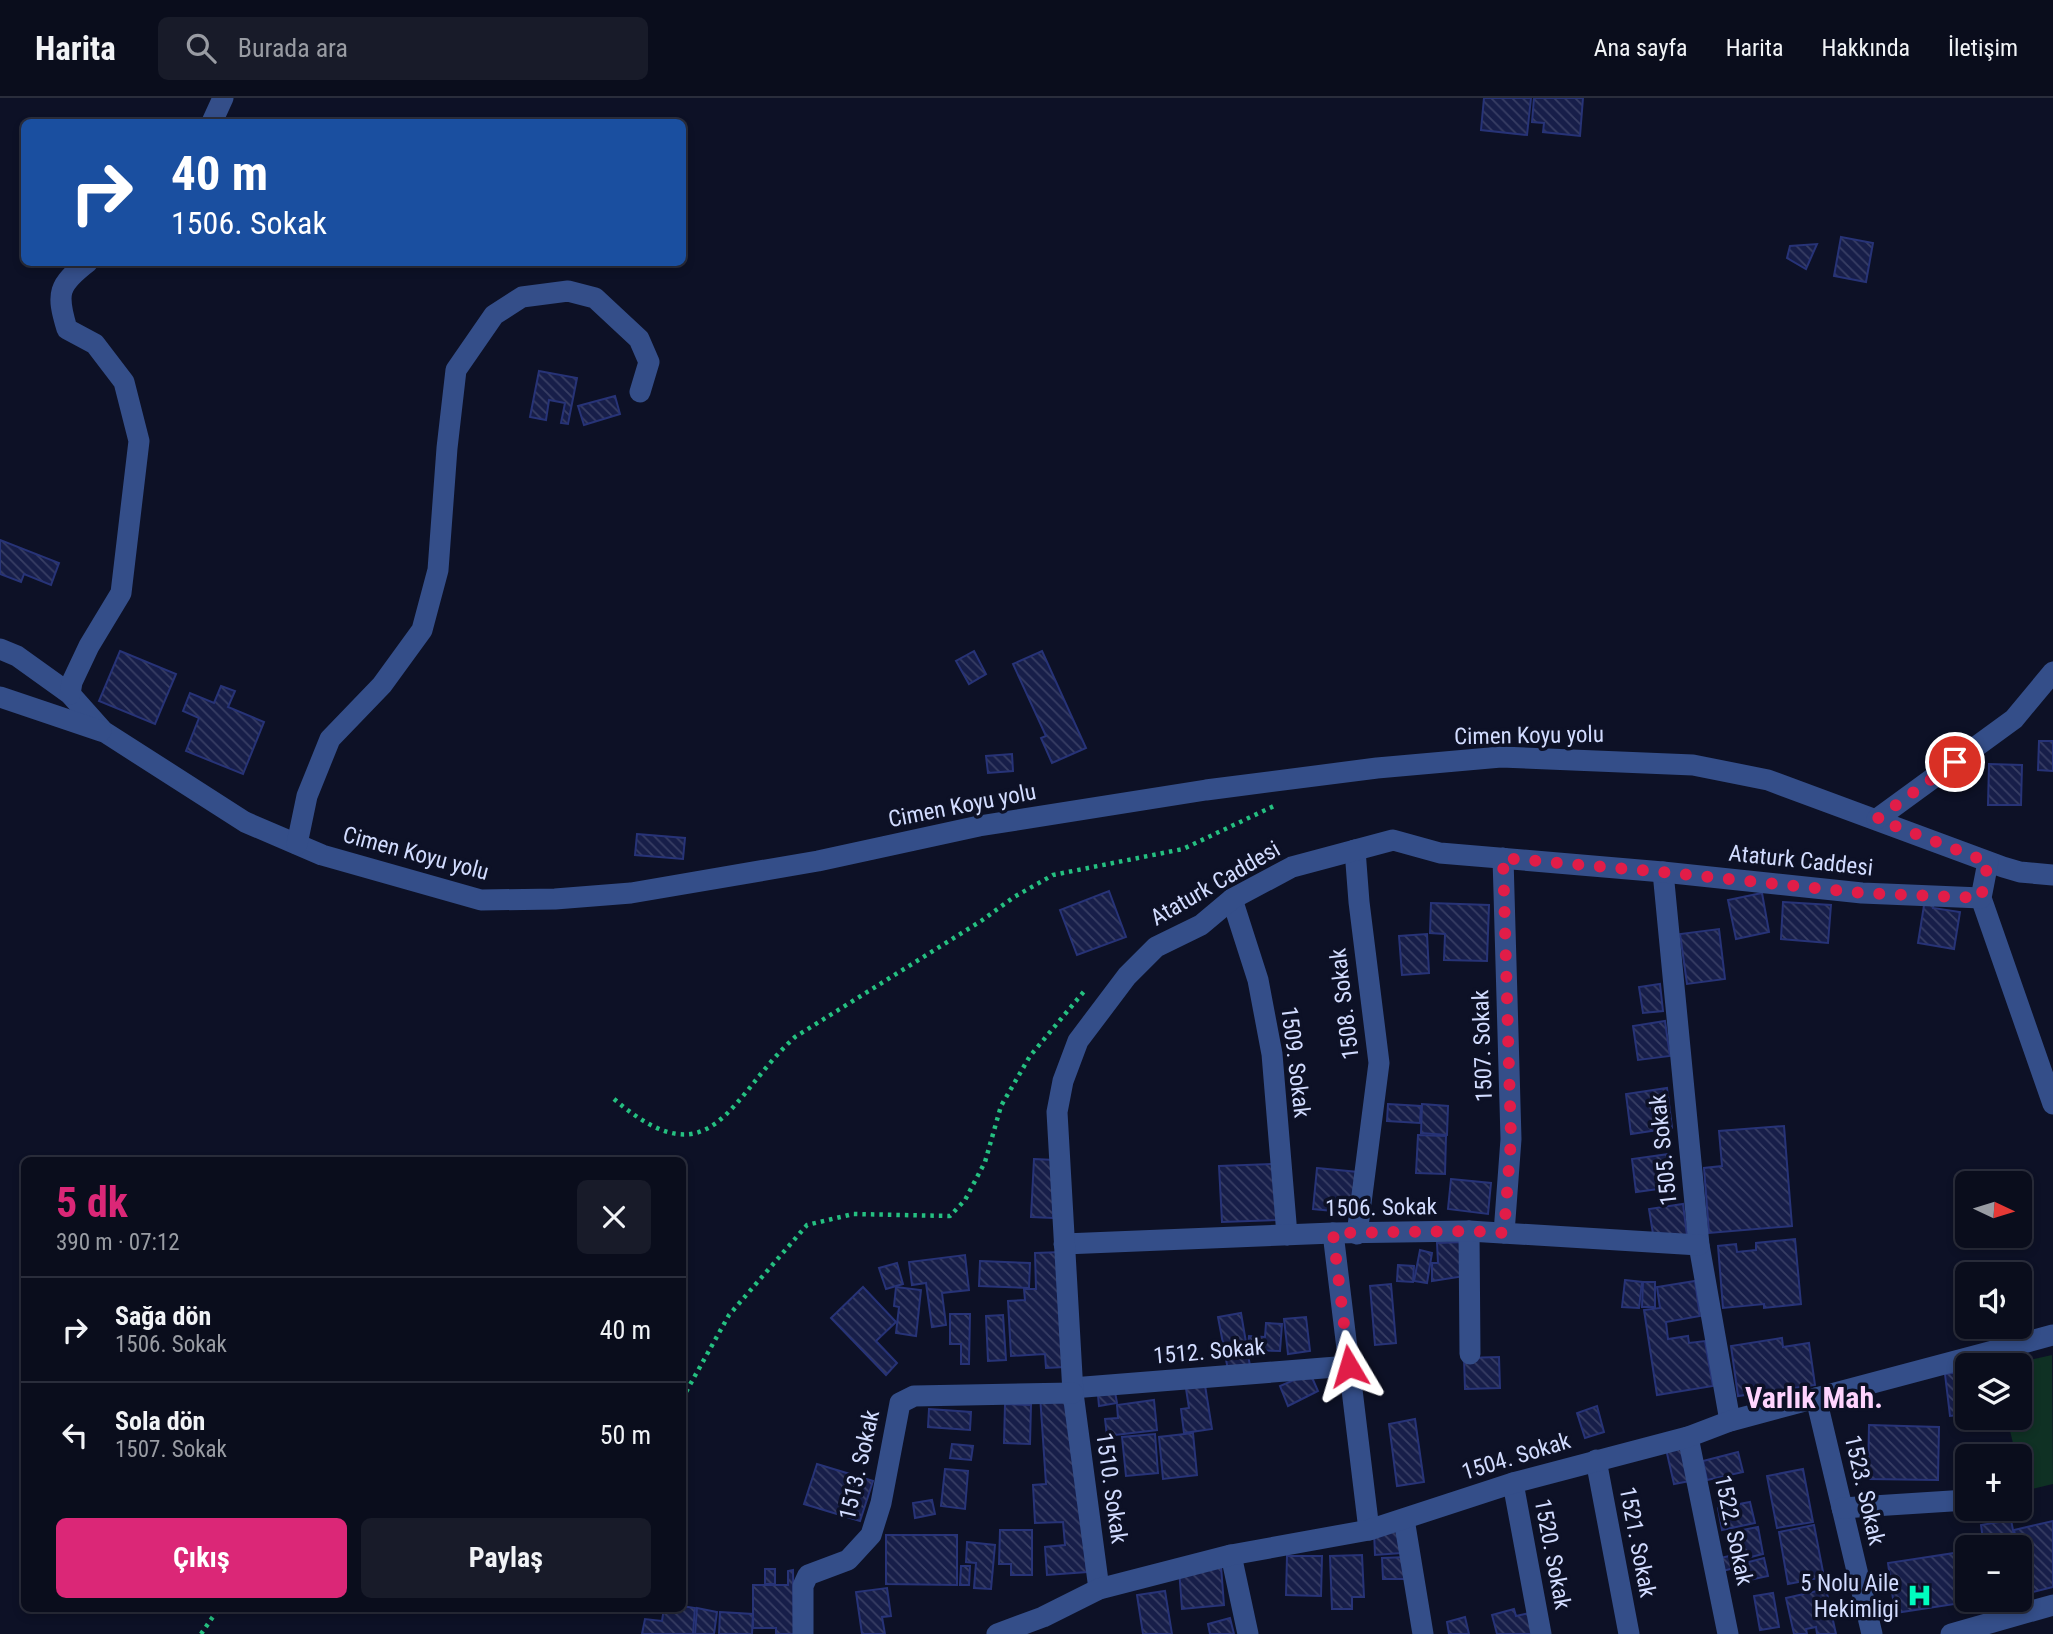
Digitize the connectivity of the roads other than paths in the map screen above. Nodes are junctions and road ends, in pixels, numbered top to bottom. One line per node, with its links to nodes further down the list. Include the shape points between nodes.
1 (223, 98): 2 (street)
2 (213, 119)
3 (82, 266): 7 (street, via 66,278 60,304 67,329 95,344 124,382 139,442 121,593 89,646)
4 (640, 392): 11 (street, via 649,362 639,339 595,298 568,290 522,297 494,315 456,370 438,570 422,630 383,685 330,738 307,796)
5 (0, 649): 7 (street, Cimen Koyu yolu)
6 (2053, 672): 10 (street, via 2014,719)
7 (70, 694): 9 (street, Cimen Koyu yolu)
8 (0, 697): 9 (street)
9 (103, 731): 11 (street, Cimen Koyu yolu, via 245,822)
10 (1877, 819): 11 (street, Cimen Koyu yolu, via 1768,780 1693,765 1501,757 1206,790 979,826 631,894 481,900); 14 (street, Cimen Koyu yolu)
11 (296, 844)
12 (1355, 850): 13 (street, Ataturk Caddesi, via 1394,840 1440,853); 18 (street, Ataturk Caddesi, via 1292,867); 23 (street, 1508. Sokak, via 1379,1063)
13 (1503, 858): 15 (street, Ataturk Caddesi); 22 (street, 1507. Sokak, via 1511,1139)
14 (1988, 862): 16 (street, via 2020,872); 17 (street)
15 (1662, 872): 17 (street, Ataturk Caddesi, via 1862,893); 26 (street, 1505. Sokak)
16 (2053, 875)
17 (1981, 898): 19 (street)
18 (1232, 900): 24 (street, 1509. Sokak, via 1258,980 1272,1054); 25 (street, Ataturk Caddesi, via 1201,925 1156,947 1127,976 1078,1041 1057,1112)
19 (2053, 1104)
20 (1469, 1231): 22 (street, 1506. Sokak); 23 (street, 1506. Sokak); 28 (street)
21 (1333, 1233): 23 (street, 1506. Sokak); 24 (street, 1506. Sokak); 29 (street)
22 (1504, 1233): 26 (street, 1506. Sokak)
23 (1357, 1234)
24 (1287, 1235): 25 (street, 1506. Sokak)
25 (1064, 1244): 30 (street, Ataturk Caddesi)
26 (1699, 1245): 32 (street, 1505. Sokak)
27 (2053, 1335): 31 (street, 1504. Sokak)
28 (1470, 1354)
29 (1349, 1366): 30 (street, 1512. Sokak); 39 (street)
30 (1072, 1391): 41 (street, 1510. Sokak); 46 (street, 1513. Sokak, via 914,1396 900,1404 871,1535 848,1560 808,1575 803,1586)
31 (1816, 1398): 32 (street, 1504. Sokak); 37 (street, 1523. Sokak)
32 (1730, 1421): 33 (street, 1504. Sokak)
33 (1688, 1437): 34 (street, 1504. Sokak); 52 (street, 1522. Sokak)
34 (1596, 1460): 35 (street, 1504. Sokak); 51 (street, 1521. Sokak)
35 (1513, 1483): 38 (street, 1504. Sokak); 50 (street, 1520. Sokak)
36 (1955, 1501): 37 (street)
37 (1842, 1508): 53 (street, 1523. Sokak)
38 (1404, 1519): 39 (street, 1504. Sokak); 49 (street)
39 (1369, 1530): 40 (street, 1504. Sokak)
40 (1231, 1555): 41 (street, 1504. Sokak); 48 (street)
41 (1099, 1589): 45 (street, 1504. Sokak)
42 (2053, 1605): 43 (street)
43 (2032, 1606)
44 (2002, 1612): 54 (street)
45 (1045, 1626): 47 (street, 1504. Sokak)
46 (803, 1634)
47 (997, 1634)
48 (1248, 1634)
49 (1423, 1634)
50 (1541, 1634)
51 (1629, 1634)
52 (1728, 1634)
53 (1872, 1634)
54 (1951, 1634)

